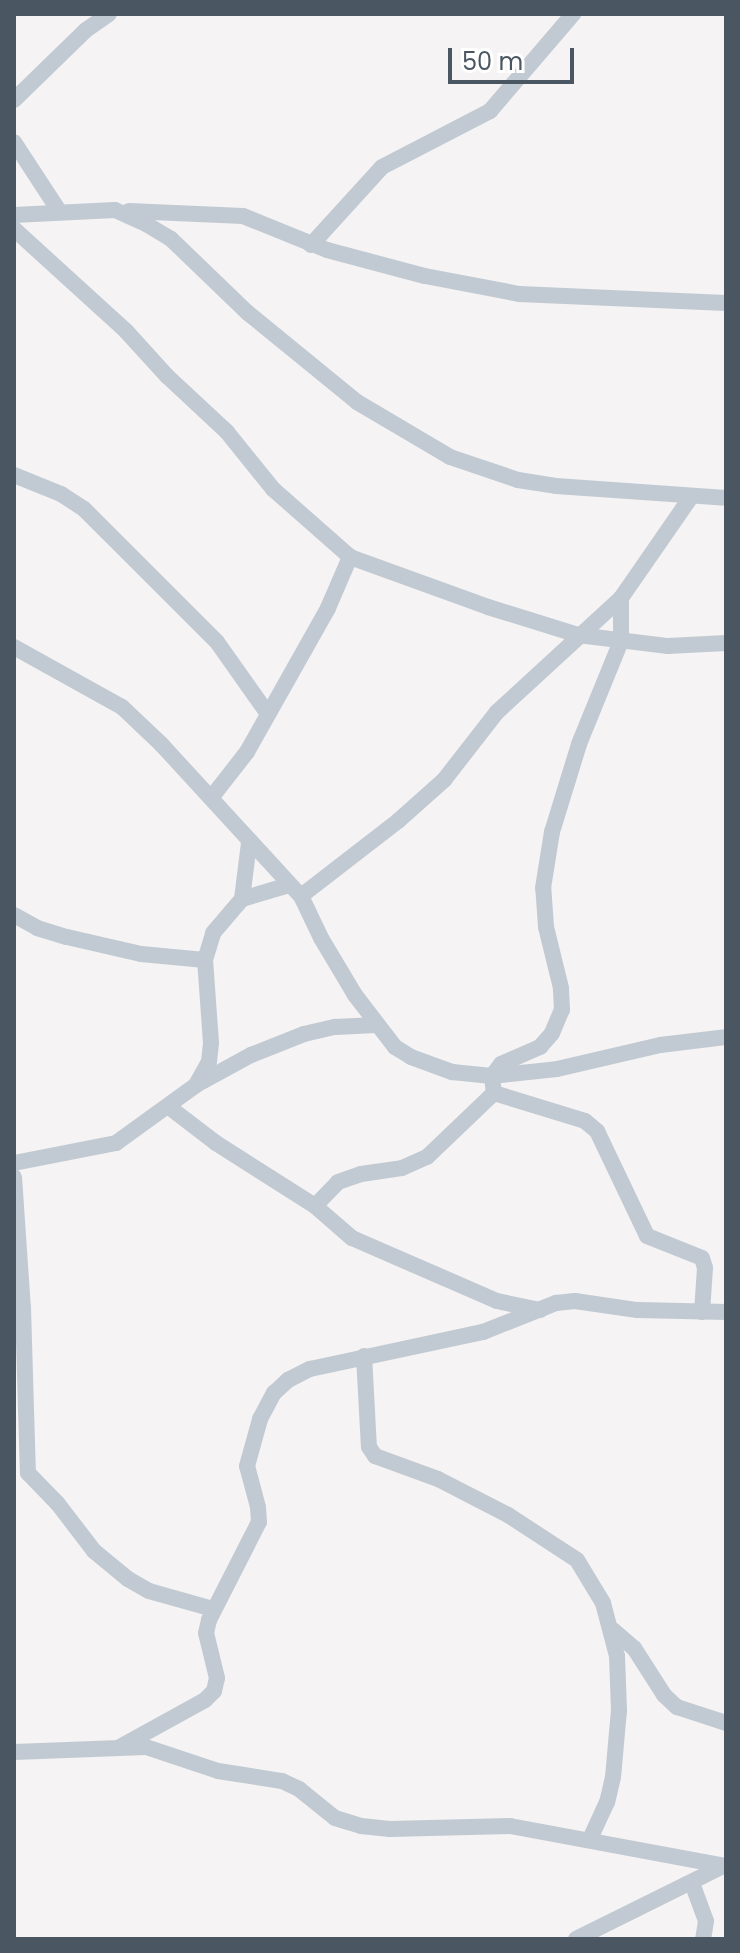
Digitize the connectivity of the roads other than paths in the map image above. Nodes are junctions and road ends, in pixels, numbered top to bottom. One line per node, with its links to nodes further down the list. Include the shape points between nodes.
1 (109, 14): 3 (street)
2 (573, 14): 9 (street, via 490,111 382,167)
3 (14, 100)
4 (14, 142): 6 (street)
5 (115, 210): 6 (street); 9 (street, via 243,216); 12 (street, via 171,239 248,313 357,402 450,457 518,480)
6 (59, 211): 7 (street)
7 (14, 215)
8 (14, 229): 14 (street, via 126,331 227,432 273,489)
9 (311, 245): 10 (street, via 425,276 519,294)
10 (726, 303)
11 (14, 475): 20 (street, via 84,509 217,642)
12 (691, 497): 13 (street); 15 (street)
13 (726, 498)
14 (350, 557): 16 (street); 20 (street, via 328,608)
15 (621, 598): 16 (street); 17 (street)
16 (578, 635): 17 (street); 23 (street, via 497,712 433,790 343,867)
17 (621, 641): 18 (street, via 668,646); 30 (street, via 579,744 543,888 562,1010 540,1047 501,1064)
18 (726, 643)
19 (14, 647): 21 (street, via 122,707)
20 (268, 714): 21 (street)
21 (211, 798): 22 (street)
22 (249, 843): 23 (street); 24 (street)
23 (295, 891): 24 (street); 27 (street)
24 (242, 899): 26 (street, via 213,933)
25 (14, 915): 26 (street, via 67,937 141,954)
26 (205, 960): 29 (street, via 211,1043 209,1062)
27 (376, 1025): 29 (street, via 304,1034); 30 (street, via 411,1057)
28 (726, 1037): 30 (street, via 660,1045)
29 (196, 1085): 31 (street)
30 (493, 1085): 34 (street, via 427,1157 338,1182); 36 (street, via 585,1121 597,1131 647,1236 702,1258)
31 (169, 1107): 32 (street, via 116,1143); 34 (street)
32 (14, 1163)
33 (14, 1177): 39 (street, via 23,1308)
34 (315, 1206): 35 (street, via 352,1238 431,1275 497,1301)
35 (540, 1310): 36 (street, via 575,1301); 38 (street, via 483,1332)
36 (702, 1312): 37 (street)
37 (726, 1312)
38 (364, 1356): 40 (street, via 310,1369 274,1393 260,1419 247,1466 259,1522); 41 (street, via 369,1447 375,1456 473,1495 577,1560)
39 (21, 1475): 40 (street, via 58,1504 94,1551 128,1579 149,1591)
40 (213, 1609): 43 (street, via 206,1633 217,1678 214,1691)
41 (613, 1630): 42 (street, via 634,1648 677,1707); 45 (street, via 620,1679 613,1777)
42 (726, 1723)
43 (118, 1748): 44 (street); 45 (street, via 146,1747 218,1771 282,1781 335,1818 361,1826 510,1826)
44 (14, 1752)
45 (590, 1839): 46 (street)
46 (724, 1866): 47 (street)
47 (692, 1883): 48 (street); 49 (street, via 706,1921)
48 (576, 1939)
49 (703, 1939)

